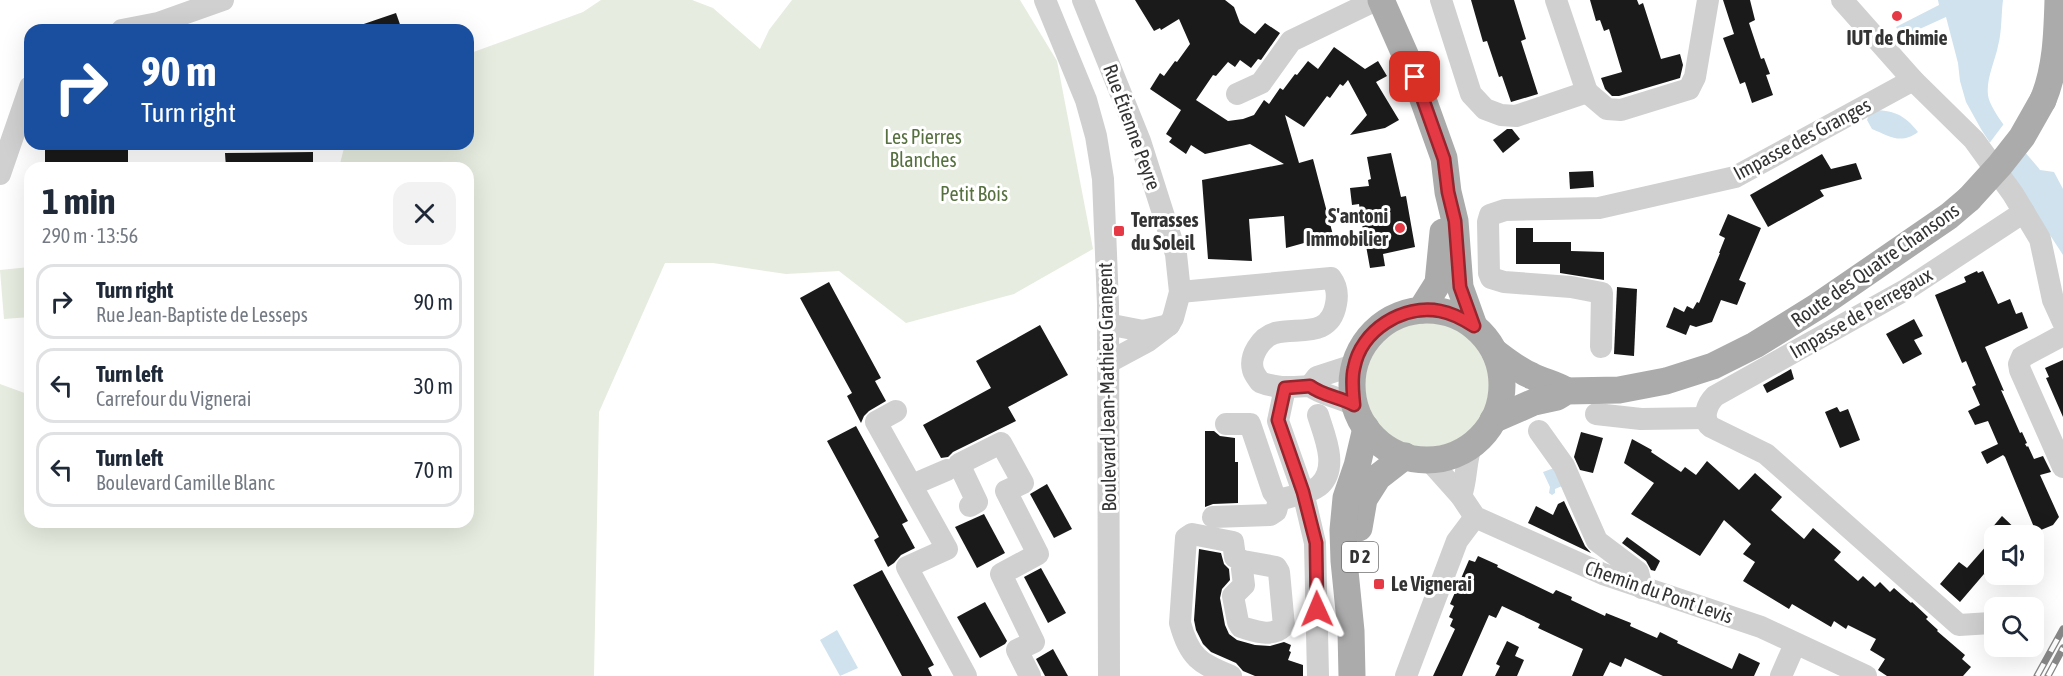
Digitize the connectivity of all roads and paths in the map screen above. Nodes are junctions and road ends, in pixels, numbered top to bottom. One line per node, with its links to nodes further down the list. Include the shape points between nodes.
1 (223, 0): 10 (street)
2 (1045, 0): 21 (street, Boulevard Jean-Mathieu Grangent, via 1086,100 1096,136 1103,179)
3 (1083, 0): 18 (street, Rue Étienne Peyre, via 1140,141 1176,254)
4 (1441, 0): 12 (street, via 1471,94 1485,109 1516,116)
5 (1556, 0): 12 (street)
6 (1708, 0): 12 (street, via 1695,77 1689,89 1621,110 1606,109)
7 (1842, 0): 11 (street)
8 (2058, 0): 31 (main road, Route des Quatre Chansons, bridge, via 2056,43 2043,100 2000,165 1949,216 1818,306 1713,366 1619,390)
9 (1368, 2): 13 (street, via 1291,40 1261,83); 16 (main road, via 1415,77 1444,159)
10 (153, 24)
11 (1913, 80): 17 (street, via 1974,140); 25 (street, Impasse des Granges, via 1735,177 1599,208 1505,210 1490,215 1491,278 1602,293)
12 (1587, 92)
13 (1237, 94)
14 (24, 104): 15 (street)
15 (0, 174)
16 (1448, 192): 19 (main road, via 1438,283); 23 (main road, via 1455,221 1460,287)
17 (2024, 212): 20 (street, via 2040,239 2053,300); 36 (street, Impasse de Perregaux, via 1907,289 1715,396)
18 (1180, 292): 22 (street, Rue Étienne Peyre); 30 (street, via 1331,278 1337,300 1324,325 1308,331 1275,333 1256,349 1253,369 1260,382)
19 (1421, 310): 23 (main road, via 1458,316); 28 (main road, via 1399,315 1379,327 1364,344)
20 (2063, 322)
21 (1107, 324): 22 (street, via 1143,332); 27 (street, Boulevard Jean-Mathieu Grangent)
22 (1169, 325): 27 (street)
23 (1474, 326): 26 (main road)
24 (2063, 335): 42 (street, via 2022,357 2019,363)
25 (1601, 348)
26 (1495, 352): 31 (main road, Route des Quatre Chansons, via 1511,365); 37 (main road, via 1501,398)
27 (1107, 363): 57 (street, Boulevard Jean-Mathieu Grangent)
28 (1354, 365): 29 (street, via 1317,377); 35 (main road, via 1352,385)
29 (1310, 386): 30 (street); 35 (street, via 1343,398)
30 (1285, 388): 45 (street, via 1278,420)
31 (1567, 392): 37 (main road, Route des Quatre Chansons)
32 (896, 411): 44 (street, via 876,422)
33 (1596, 414): 36 (street, via 1641,419)
34 (1318, 415): 45 (street, via 1330,457 1320,485)
35 (1360, 416): 41 (main road, via 1383,445); 60 (main road, D 2, via 1357,466 1346,498 1343,530)
36 (1705, 418): 53 (street, via 1711,427 1766,454 1959,626)
37 (1493, 420): 40 (main road)
38 (1226, 424): 47 (street, via 1250,424 1273,492)
39 (1539, 431): 52 (street, via 1564,466 1597,541 1638,572)
40 (1471, 446): 41 (main road, via 1450,456); 46 (street)
41 (1416, 458): 46 (street); 61 (main road, D 2, via 1378,477 1364,499 1359,555 1368,629)
42 (2063, 467)
43 (947, 470): 44 (street)
44 (912, 485): 55 (street, via 947,549 907,567)
45 (1303, 492): 47 (street); 59 (street, via 1316,543)
46 (1461, 496): 50 (street)
47 (1280, 500): 49 (street, via 1270,515)
48 (970, 506): 56 (street, via 977,502 959,464 1001,443 1023,483 1006,491 1038,554 1001,574 1034,642 1017,650)
49 (1213, 517)
50 (1475, 517): 52 (street, Chemin du Pont Levis); 62 (street, via 1457,541)
51 (1243, 561): 58 (street, via 1235,557 1233,542 1192,534 1186,538 1182,633 1191,652 1206,666)
52 (1642, 588): 54 (street, Chemin du Pont Levis, via 1761,627)
53 (1984, 624)
54 (1795, 644): 63 (street); 64 (street, Chemin du Pont Levis)
55 (966, 676)
56 (1030, 676)
57 (1109, 676)
58 (1231, 676)
59 (1318, 676)
60 (1352, 676)
61 (1368, 676)
62 (1406, 676)
63 (1781, 676)
64 (1866, 676)

